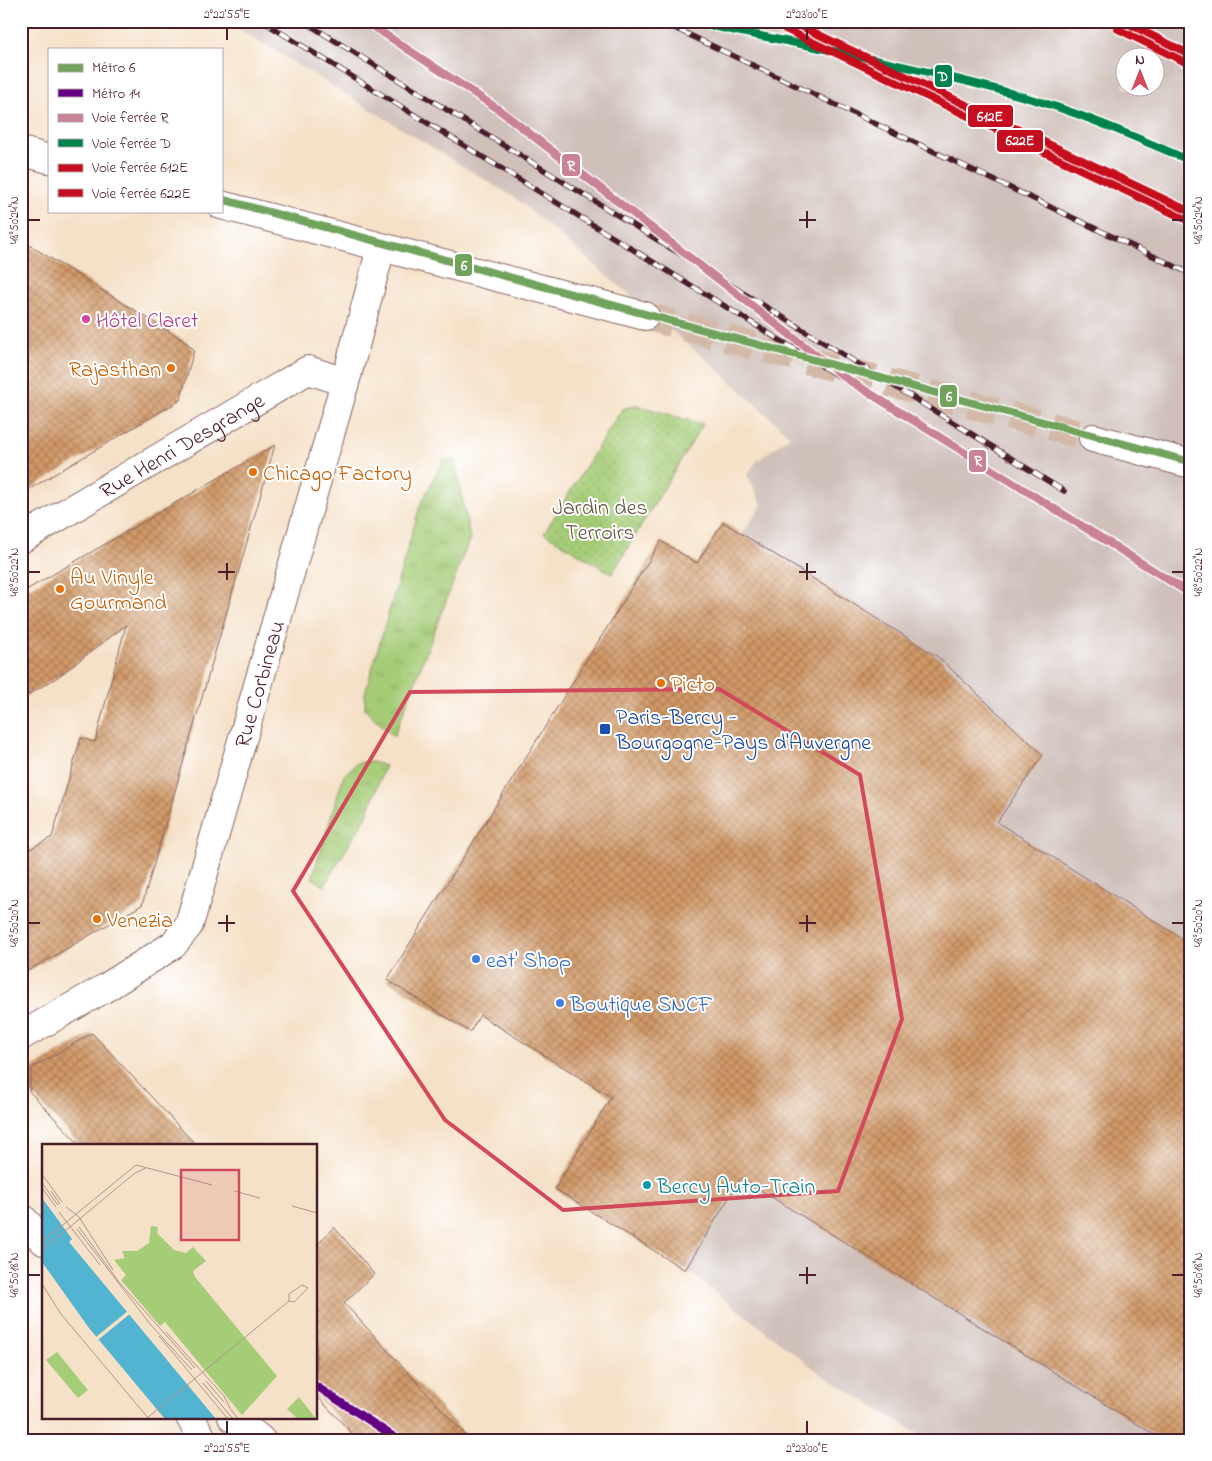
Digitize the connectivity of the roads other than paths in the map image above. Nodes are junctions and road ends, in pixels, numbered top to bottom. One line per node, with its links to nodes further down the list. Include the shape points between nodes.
1 (21, 151): 2 (street)
2 (48, 159)
3 (222, 205): 4 (street)
4 (381, 248): 5 (street); 6 (street, Rue Corbineau)
5 (645, 316)
6 (345, 382): 9 (street, Rue Henri Desgrange, via 308,370); 10 (street, Rue Corbineau, via 189,925 173,945)
7 (1093, 438): 8 (street)
8 (1191, 464)
9 (21, 539)
10 (21, 1036)
11 (21, 1217): 12 (street)
12 (42, 1239)
13 (191, 1418): 15 (street)
14 (233, 1418): 16 (street)
15 (202, 1440)
16 (261, 1440)

